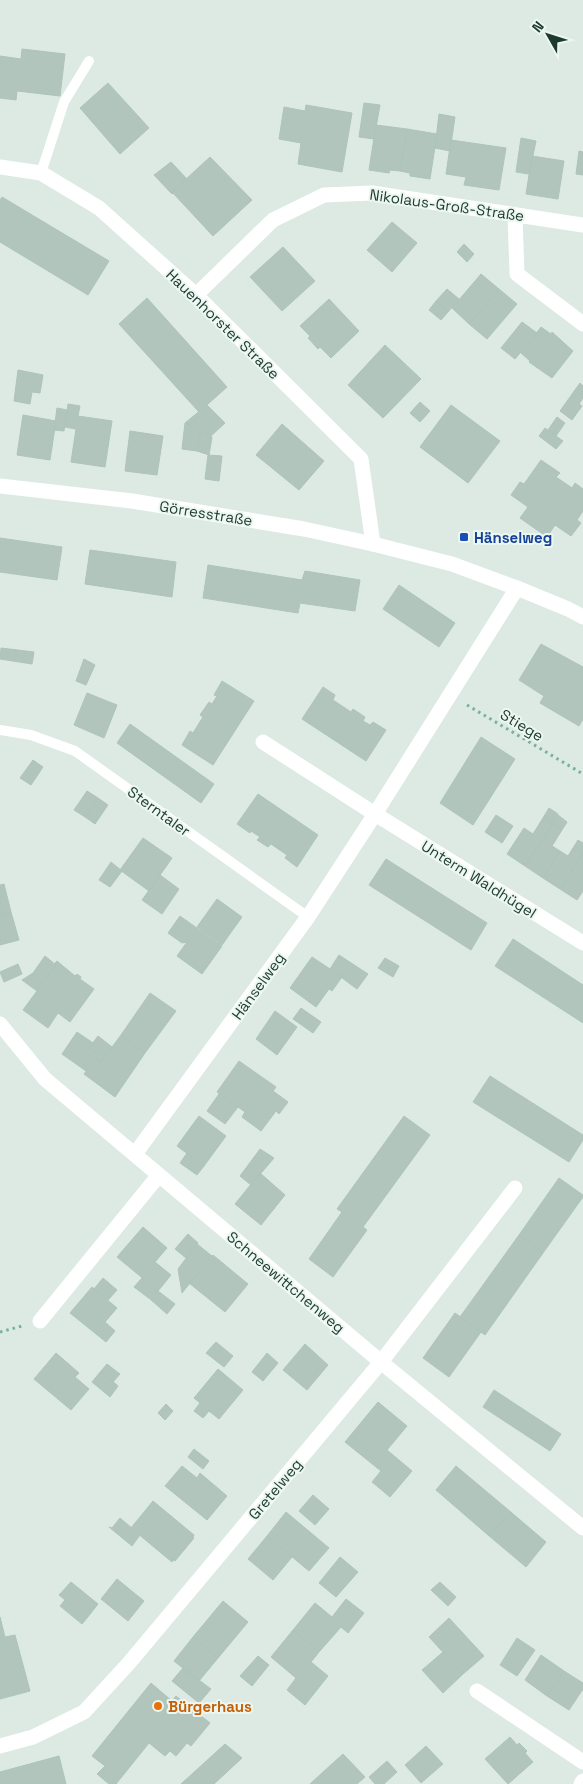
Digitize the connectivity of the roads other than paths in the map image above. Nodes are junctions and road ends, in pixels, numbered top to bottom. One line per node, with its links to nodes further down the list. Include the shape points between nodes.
1 (89, 61): 3 (lane, via 64,102)
2 (0, 167): 3 (street, Hauenhorster Straße)
3 (41, 173): 6 (street, Hauenhorster Straße, via 99,208)
4 (515, 215): 5 (street, Nikolaus-Groß-Straße); 6 (street, Nikolaus-Groß-Straße, via 372,193 324,195 273,220); 7 (street, via 517,274)
5 (583, 225)
6 (196, 295): 9 (street, Hauenhorster Straße, via 361,459)
7 (583, 324)
8 (0, 486): 9 (street, Görresstraße, via 132,501 304,529)
9 (373, 544): 10 (street, Görresstraße, via 452,564)
10 (516, 588): 11 (street); 14 (street, Hänselweg)
11 (583, 617)
12 (0, 730): 15 (lane, Sterntaler, via 32,735 75,751)
13 (263, 742): 14 (street)
14 (375, 814): 15 (street, Hänselweg); 16 (street, Unterm Waldhügel)
15 (308, 918): 18 (street, Hänselweg)
16 (583, 943)
17 (0, 1024): 18 (street, Schneewittchenweg, via 45,1079)
18 (135, 1154): 19 (street, Schneewittchenweg)
19 (159, 1175): 21 (street); 22 (street, Schneewittchenweg)
20 (515, 1188): 22 (street, Gretelweg)
21 (40, 1321)
22 (381, 1362): 23 (street, Schneewittchenweg); 25 (street, Gretelweg, via 84,1712 33,1737)
23 (583, 1528)
24 (476, 1691): 26 (street)
25 (0, 1746)
26 (583, 1762)

